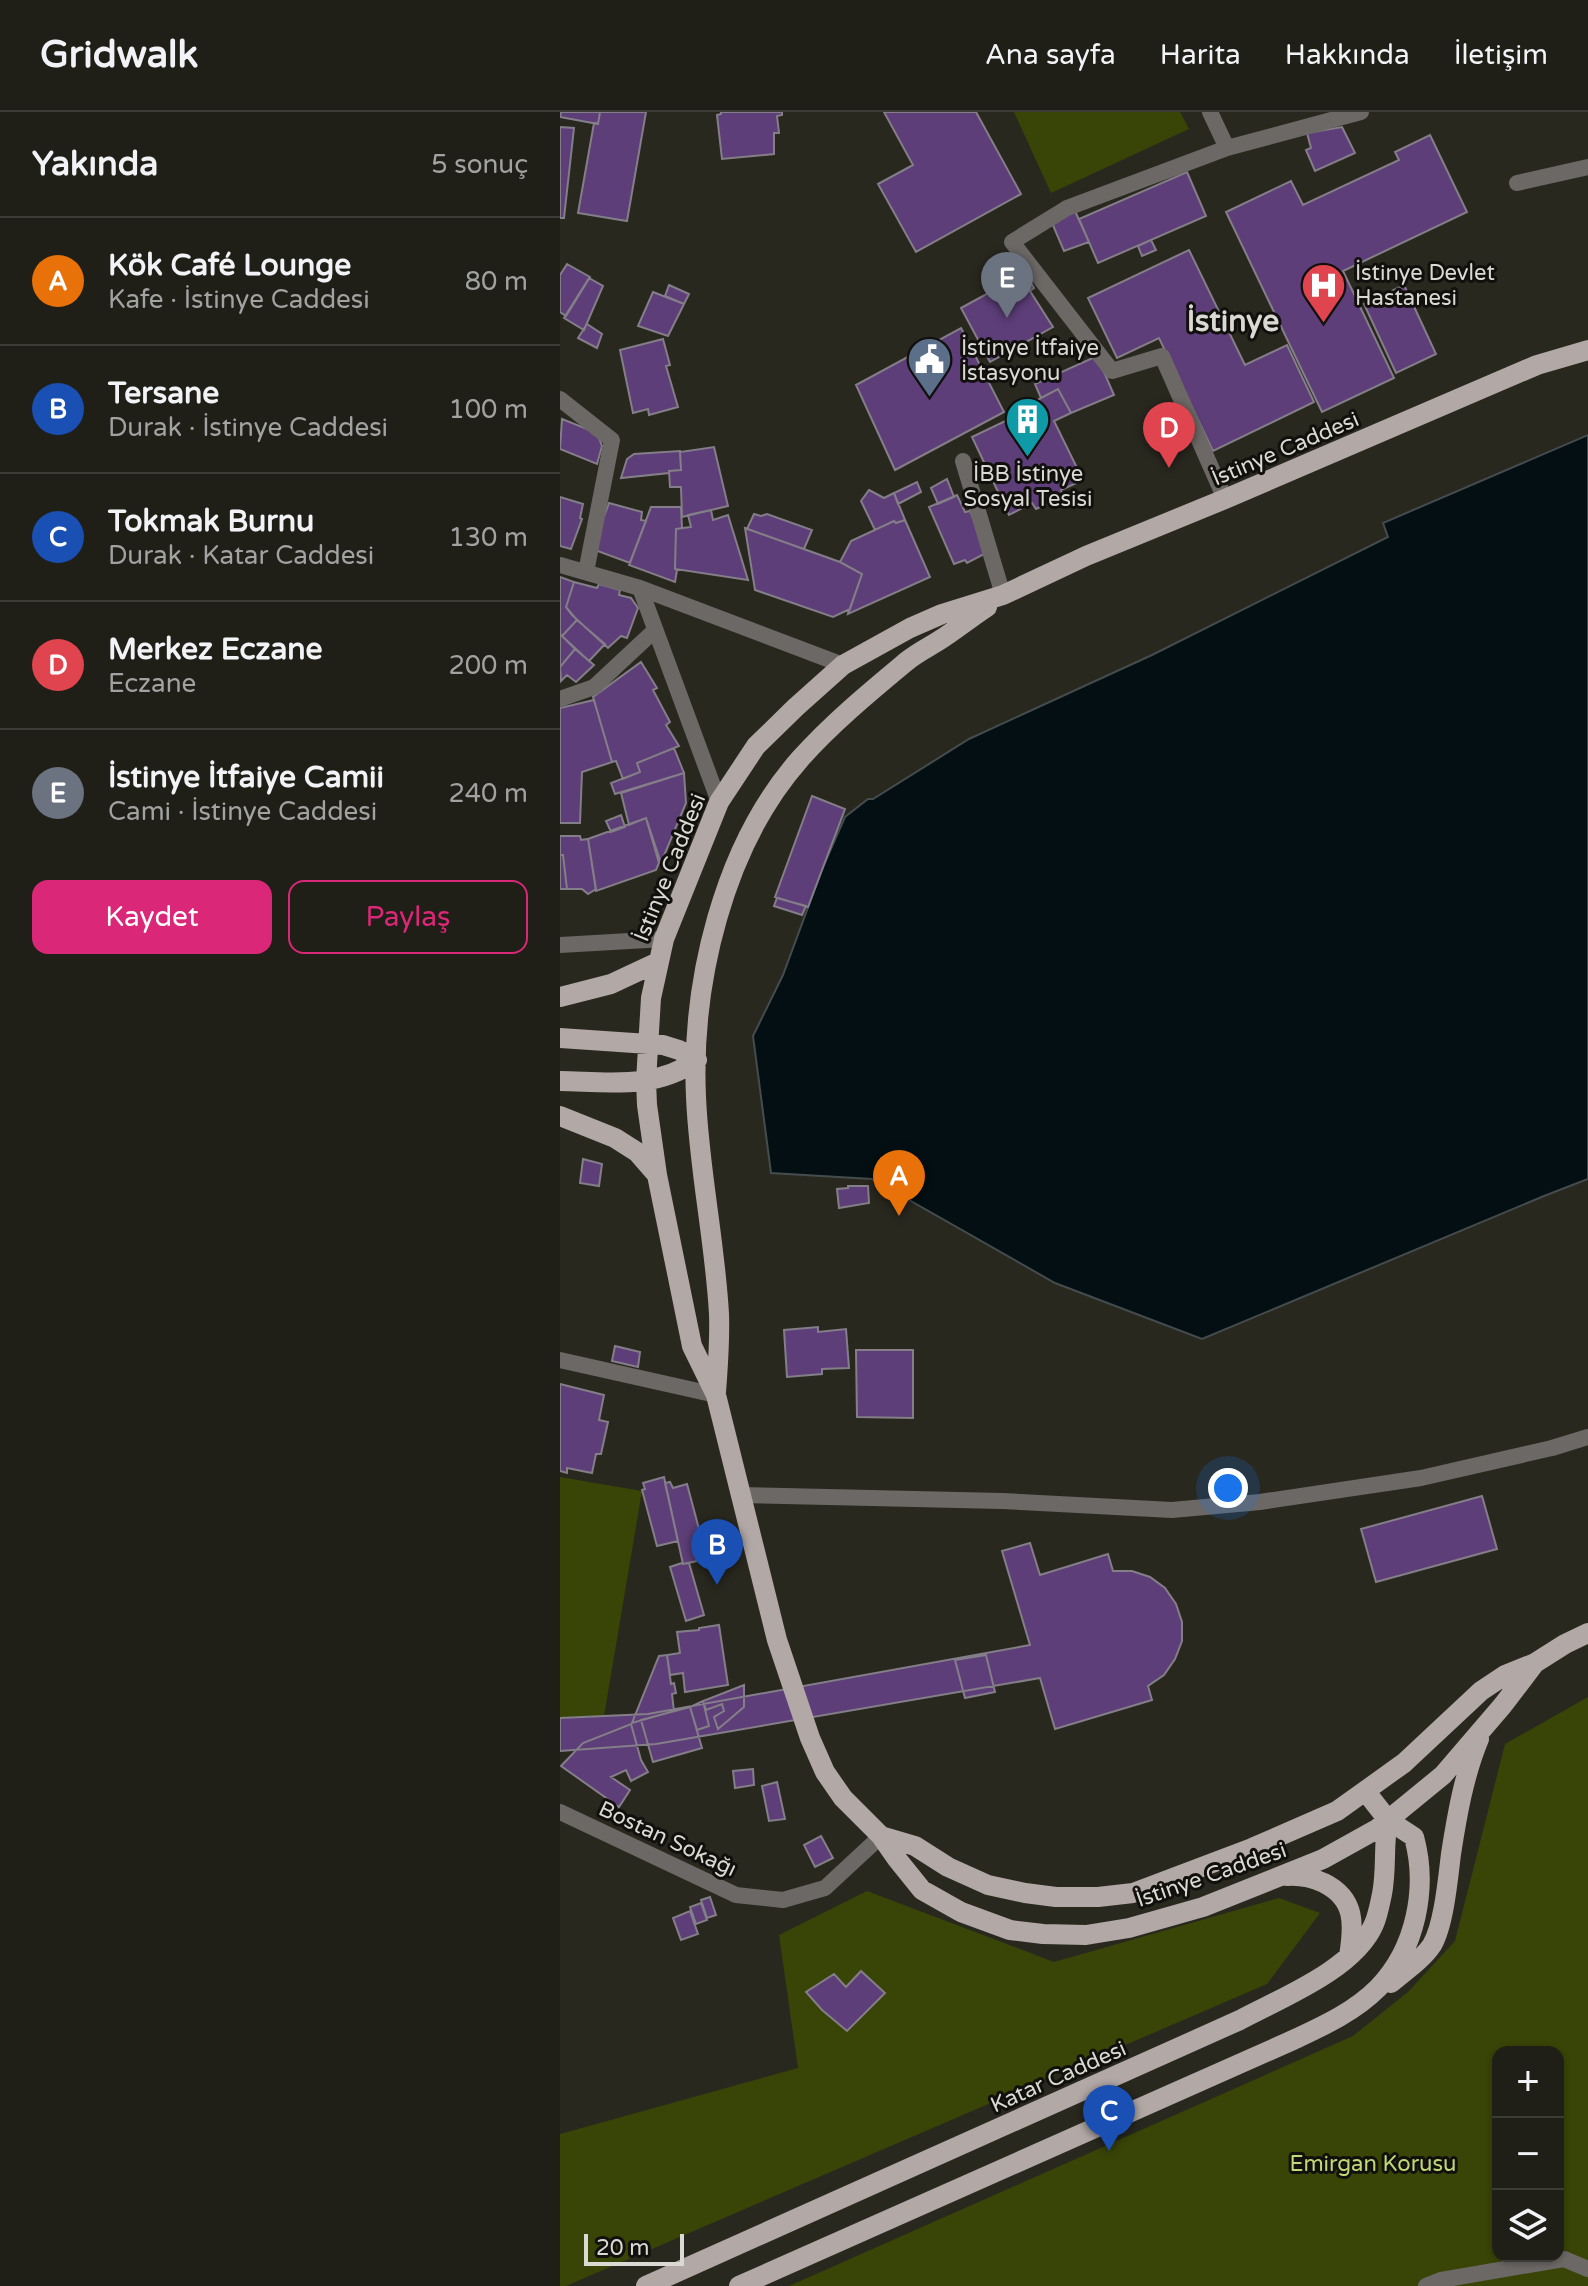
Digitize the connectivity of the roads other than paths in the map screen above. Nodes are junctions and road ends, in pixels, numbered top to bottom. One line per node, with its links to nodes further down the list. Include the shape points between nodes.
1 (1210, 112): 3 (street)
2 (1361, 112): 3 (street)
3 (1227, 148): 9 (street, via 1067,208 1012,242 1112,371 1162,356)
4 (1588, 167): 5 (street)
5 (1517, 183)
6 (1588, 350): 9 (main road, İstinye Caddesi, via 1537,365)
7 (560, 399): 11 (street, via 612,440)
8 (963, 461): 13 (street)
9 (1225, 499): 13 (main road, İstinye Caddesi)
10 (560, 565): 11 (street)
11 (586, 572): 12 (street)
12 (640, 588): 14 (street); 15 (street)
13 (1003, 595): 15 (main road, İstinye Caddesi, via 942,614); 24 (main road, İstinye Caddesi, via 910,659 867,697 799,760 764,807 740,854 714,931 700,1002)
14 (654, 631): 16 (street, via 594,687); 17 (street)
15 (843, 665): 17 (main road, İstinye Caddesi, via 756,746)
16 (560, 699)
17 (719, 802): 18 (main road, İstinye Caddesi)
18 (664, 939): 19 (street); 20 (main road, İstinye Caddesi)
19 (560, 945)
20 (658, 962): 21 (main road, via 611,984); 23 (main road, İstinye Caddesi)
21 (560, 997)
22 (560, 1038): 23 (main road)
23 (647, 1044): 24 (main road); 26 (main road, İstinye Caddesi)
24 (697, 1060): 26 (main road, via 672,1075); 30 (main road, İstinye Caddesi, via 698,1123 719,1312)
25 (560, 1081): 26 (main road)
26 (646, 1081): 28 (main road, İstinye Caddesi)
27 (560, 1116): 28 (main road, via 615,1138 637,1152)
28 (657, 1175): 30 (main road, İstinye Caddesi, via 692,1346)
29 (560, 1360): 30 (street)
30 (716, 1395): 32 (main road, İstinye Caddesi)
31 (1588, 1437): 32 (street, via 1421,1478 1172,1510)
32 (739, 1495): 39 (main road, İstinye Caddesi, via 777,1640 810,1738 843,1798)
33 (1588, 1633): 34 (main road)
34 (1535, 1663): 35 (main road); 36 (main road, via 1481,1691)
35 (1485, 1725): 38 (main road, via 1443,1775); 42 (main road, via 1458,1813 1433,1943 1391,1983)
36 (1366, 1792): 38 (main road); 39 (main road, İstinye Caddesi, via 1301,1828 1178,1877 1133,1893 1098,1897 1056,1897 988,1885 915,1846)
37 (560, 1812): 39 (street, Bostan Sokağı, via 736,1895 783,1900 825,1888)
38 (1388, 1820): 40 (main road, İstinye Caddesi, via 1323,1859); 41 (main road, Katar Caddesi, via 1385,1873 1374,1924); 42 (main road, via 1414,1837 1421,1888 1407,1944 1389,1975)
39 (881, 1836): 40 (main road, İstinye Caddesi, via 922,1890 1010,1930 1043,1934 1129,1928 1203,1907)
40 (1281, 1876): 41 (main road, via 1313,1878 1342,1895 1352,1921)
41 (1349, 1956): 44 (main road, Katar Caddesi, via 1240,2020)
42 (1367, 1997): 45 (main road, via 1328,2024)
43 (1588, 2269): 46 (street, via 1564,2259)
44 (646, 2286)
45 (739, 2286)
46 (1426, 2286)

